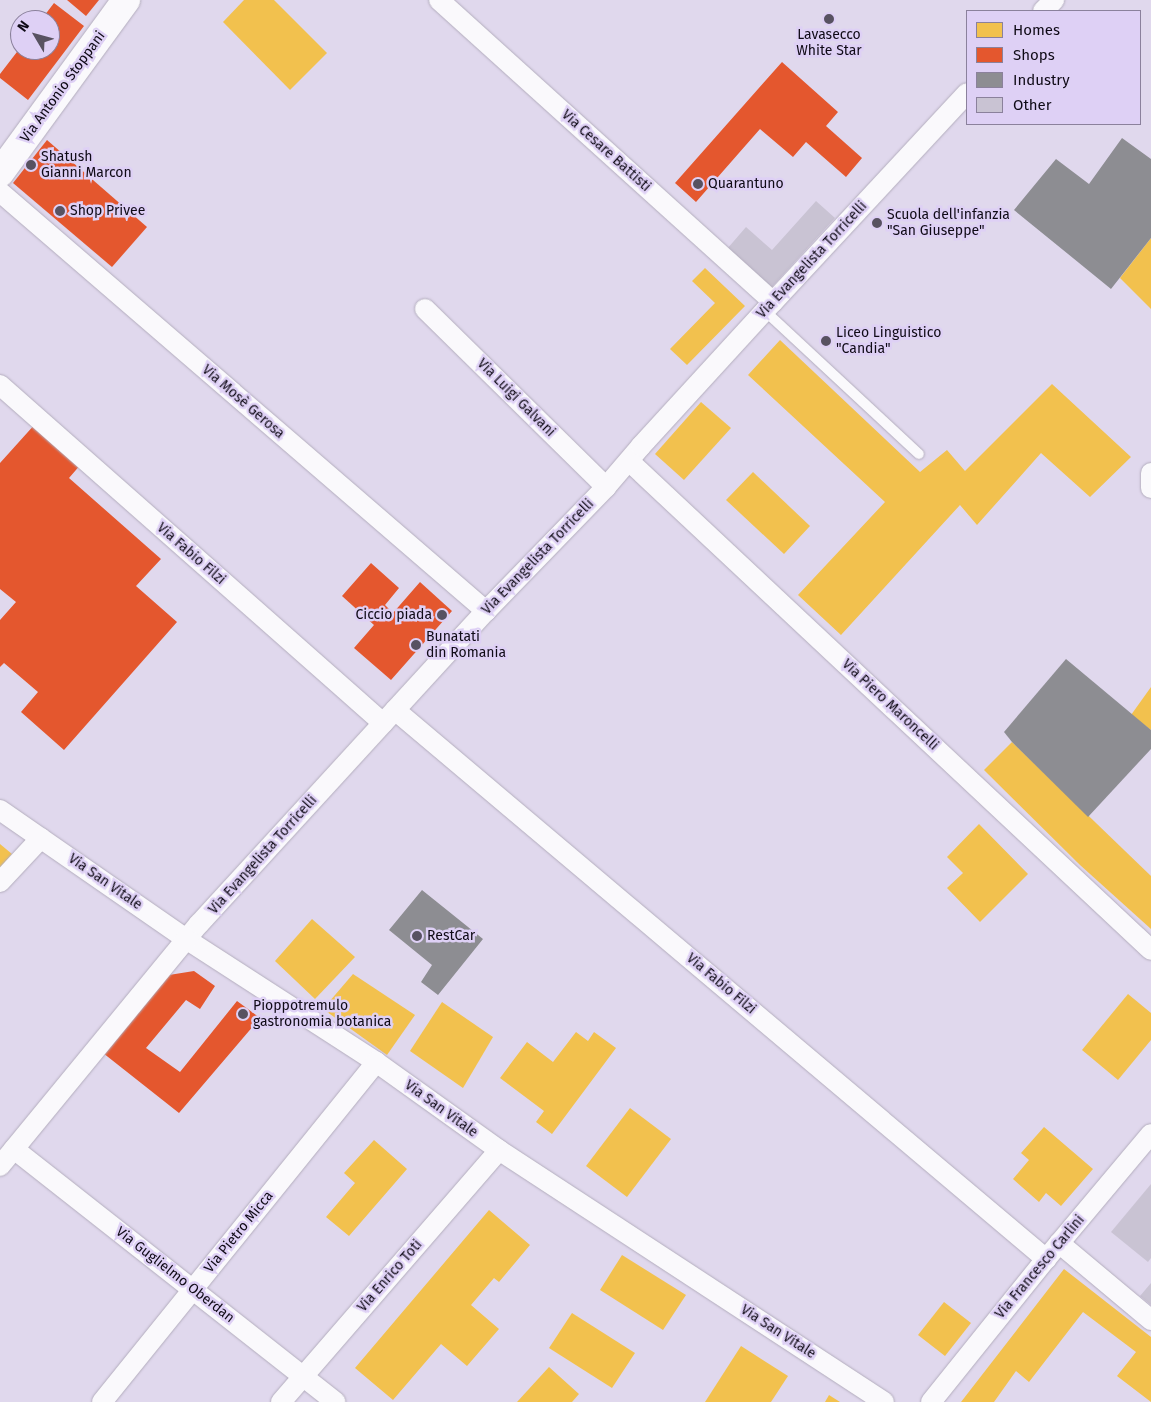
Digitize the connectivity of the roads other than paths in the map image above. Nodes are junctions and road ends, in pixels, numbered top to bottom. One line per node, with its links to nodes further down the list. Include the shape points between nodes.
1 (126, 0): 6 (street, Via Antonio Stoppani)
2 (439, 0): 8 (street, Via Cesare Battisti)
3 (1054, 0): 4 (street)
4 (1044, 10)
5 (966, 94): 8 (street, Via Evangelista Torricelli)
6 (0, 173)
7 (0, 192): 14 (street, Via Mosè Gerosa)
8 (769, 306): 11 (lane); 12 (street, Via Evangelista Torricelli)
9 (425, 309): 13 (street, Via Luigi Galvani)
10 (0, 385): 15 (street, Via Fabio Filzi)
11 (919, 454)
12 (629, 461): 13 (street, Via Evangelista Torricelli); 20 (street, Via Piero Maroncelli)
13 (606, 487): 14 (street, Via Evangelista Torricelli)
14 (486, 611): 15 (street, Via Evangelista Torricelli)
15 (389, 717): 19 (street, Via Evangelista Torricelli); 27 (street, Via Fabio Filzi)
16 (0, 810): 17 (street, Via San Vitale)
17 (41, 838): 18 (street); 19 (street, Via San Vitale)
18 (0, 882)
19 (186, 939): 21 (street, Via San Vitale); 23 (street, Via Evangelista Torricelli)
20 (1151, 950)
21 (376, 1062): 24 (street, Via San Vitale); 28 (street, Via Pietro Micca)
22 (1151, 1134): 26 (street, Via Francesco Carlini)
23 (14, 1149): 25 (street, Via Evangelista Torricelli); 28 (street, Via Guglielmo Oberdan)
24 (498, 1150): 30 (street, Via Enrico Toti); 34 (street, Via San Vitale)
25 (0, 1166)
26 (1059, 1243): 27 (street, Via Francesco Carlini); 29 (street)
27 (1046, 1259): 35 (street, Via Francesco Carlini)
28 (193, 1289): 30 (street, Via Guglielmo Oberdan); 31 (street, Via Pietro Micca)
29 (1151, 1320)
30 (304, 1376): 32 (street, Via Enrico Toti); 33 (street, Via Guglielmo Oberdan)
31 (102, 1402)
32 (281, 1402)
33 (335, 1402)
34 (884, 1402)
35 (931, 1402)

